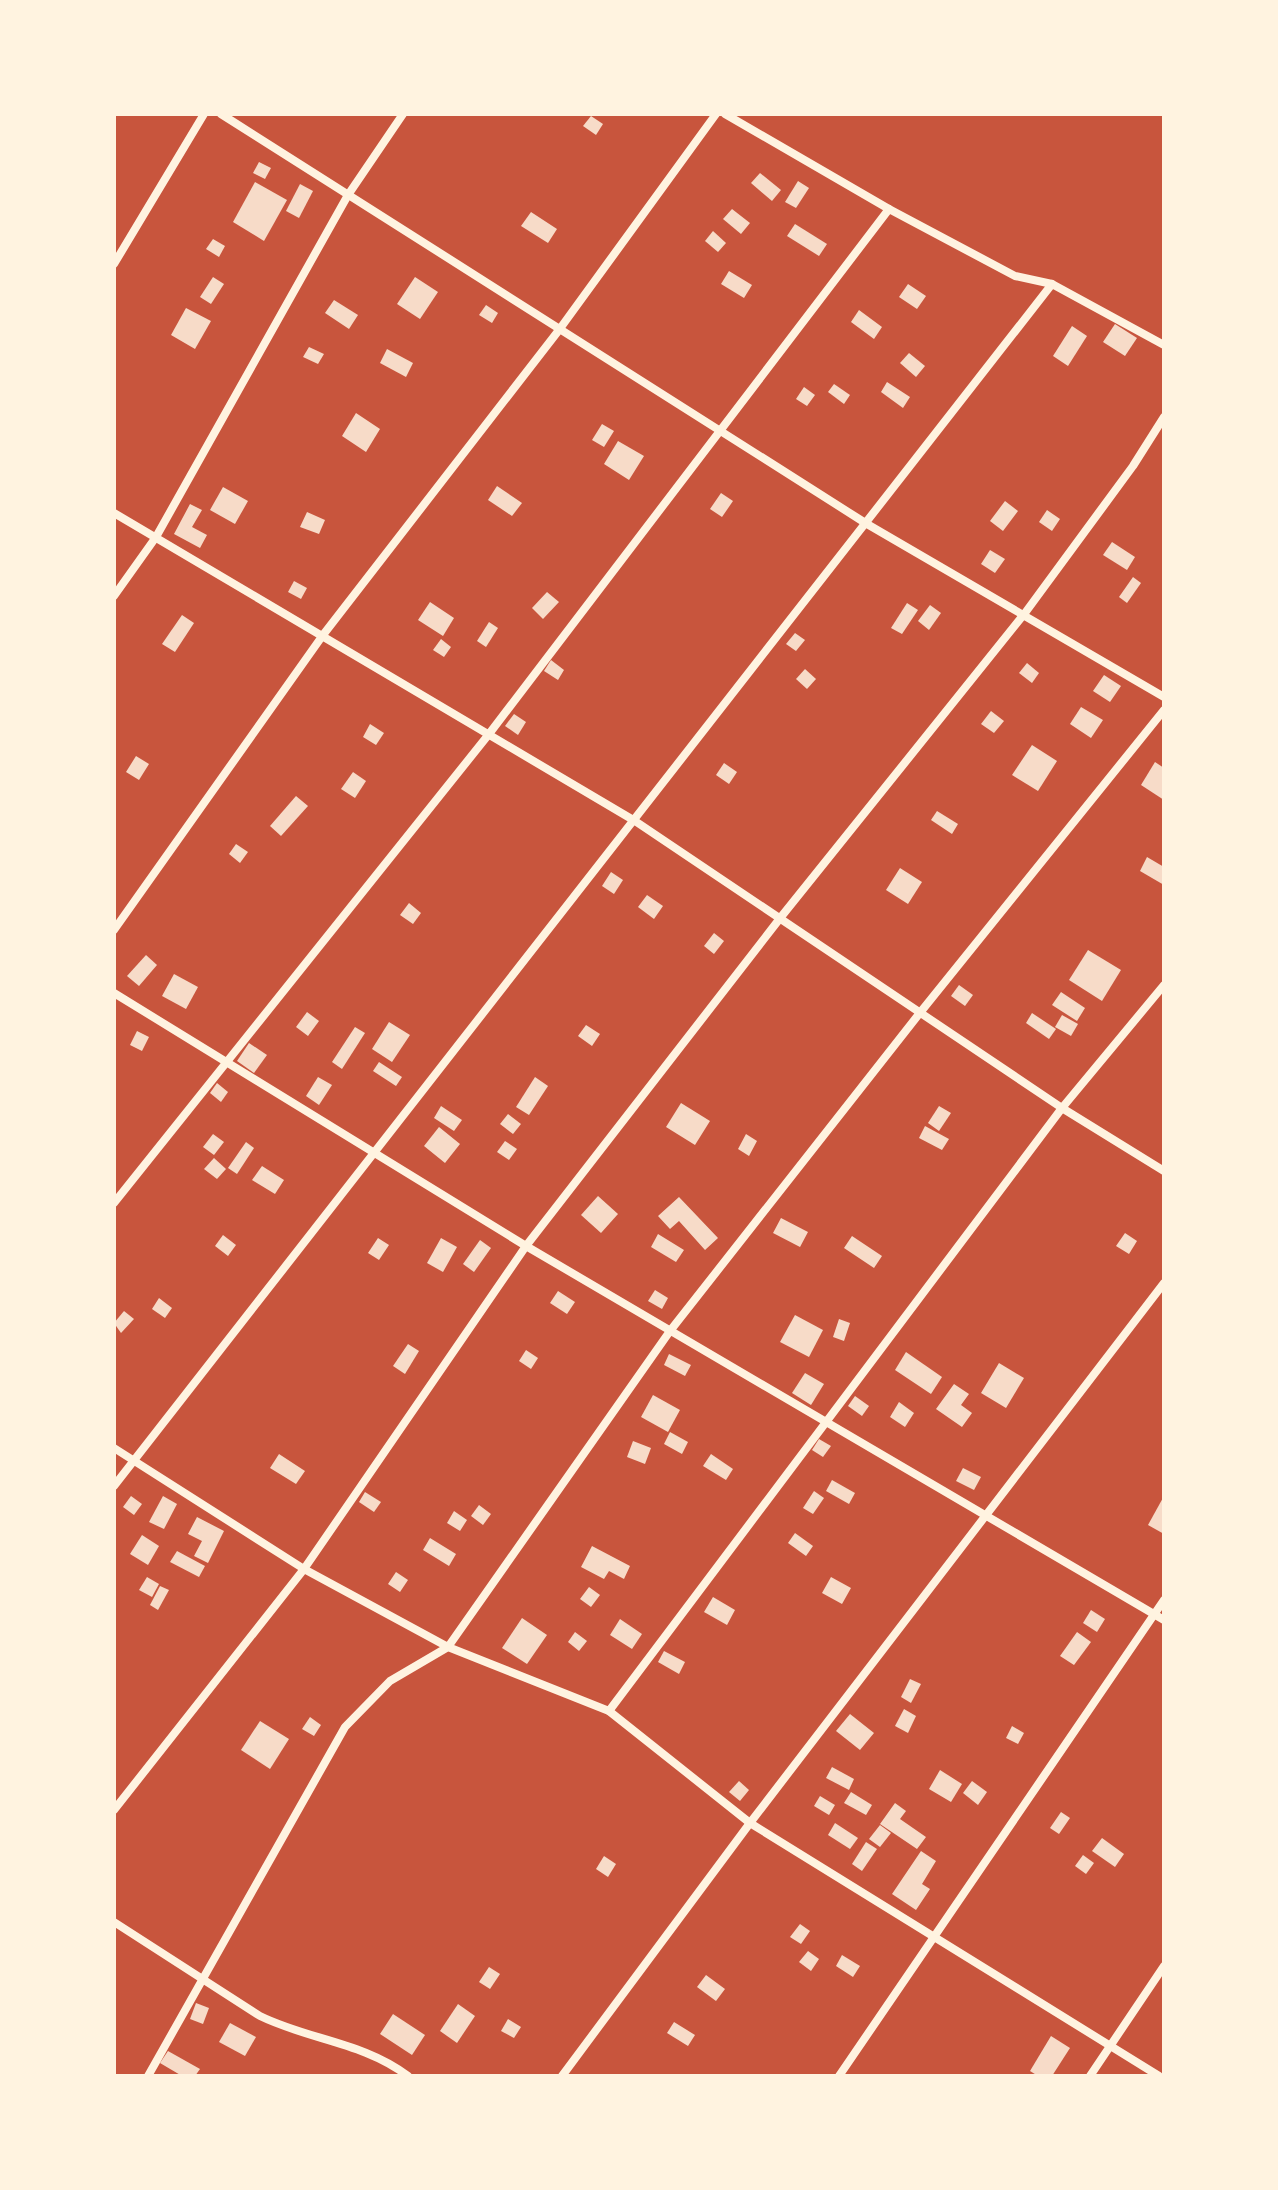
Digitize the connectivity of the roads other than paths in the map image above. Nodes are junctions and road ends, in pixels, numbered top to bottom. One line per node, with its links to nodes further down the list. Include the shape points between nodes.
1 (204, 114): 8 (street)
2 (221, 114): 6 (street)
3 (403, 114): 6 (street)
4 (716, 114): 10 (street)
5 (725, 114): 7 (street)
6 (348, 195): 10 (street); 16 (street)
7 (889, 209): 9 (street, via 1015,276); 13 (street)
8 (114, 264)
9 (1052, 284): 11 (street); 15 (street)
10 (559, 330): 13 (street); 19 (street)
11 (1164, 345)
12 (1164, 417): 18 (street)
13 (721, 431): 15 (street); 22 (street)
14 (114, 513): 16 (street)
15 (867, 524): 18 (street); 23 (street)
16 (156, 537): 17 (street); 19 (street)
17 (114, 596)
18 (1025, 613): 20 (street); 24 (street)
19 (323, 635): 22 (street); 25 (street)
20 (1164, 697)
21 (1164, 710): 28 (street)
22 (489, 734): 23 (street); 29 (street)
23 (635, 821): 24 (street); 31 (street)
24 (781, 917): 28 (street); 34 (street)
25 (114, 930)
26 (1164, 985): 30 (street)
27 (114, 993): 29 (street)
28 (919, 1014): 30 (street); 36 (street)
29 (228, 1062): 31 (street); 33 (street)
30 (1062, 1108): 32 (street); 37 (street)
31 (374, 1152): 34 (street); 39 (street)
32 (1164, 1171)
33 (114, 1203)
34 (526, 1246): 36 (street); 42 (street)
35 (1164, 1283): 41 (street)
36 (670, 1331): 37 (street); 46 (street)
37 (824, 1421): 41 (street); 47 (street)
38 (114, 1448): 39 (street)
39 (133, 1460): 40 (street); 42 (street)
40 (114, 1486)
41 (985, 1516): 44 (street); 49 (street)
42 (304, 1569): 46 (street); 48 (street)
43 (1164, 1600): 44 (street)
44 (1154, 1614): 45 (street); 51 (street)
45 (1164, 1620)
46 (448, 1647): 47 (street); 53 (street, via 390,1681 345,1727)
47 (609, 1711): 49 (street)
48 (114, 1810)
49 (750, 1823): 51 (street); 57 (street)
50 (114, 1922): 53 (street)
51 (936, 1939): 54 (street); 58 (street)
52 (1164, 1966): 54 (street)
53 (202, 1978): 55 (street); 56 (street, via 270,2021 375,2054)
54 (1109, 2046): 59 (street); 60 (street)
55 (148, 2076)
56 (408, 2076)
57 (562, 2076)
58 (839, 2076)
59 (1090, 2076)
60 (1159, 2076)

